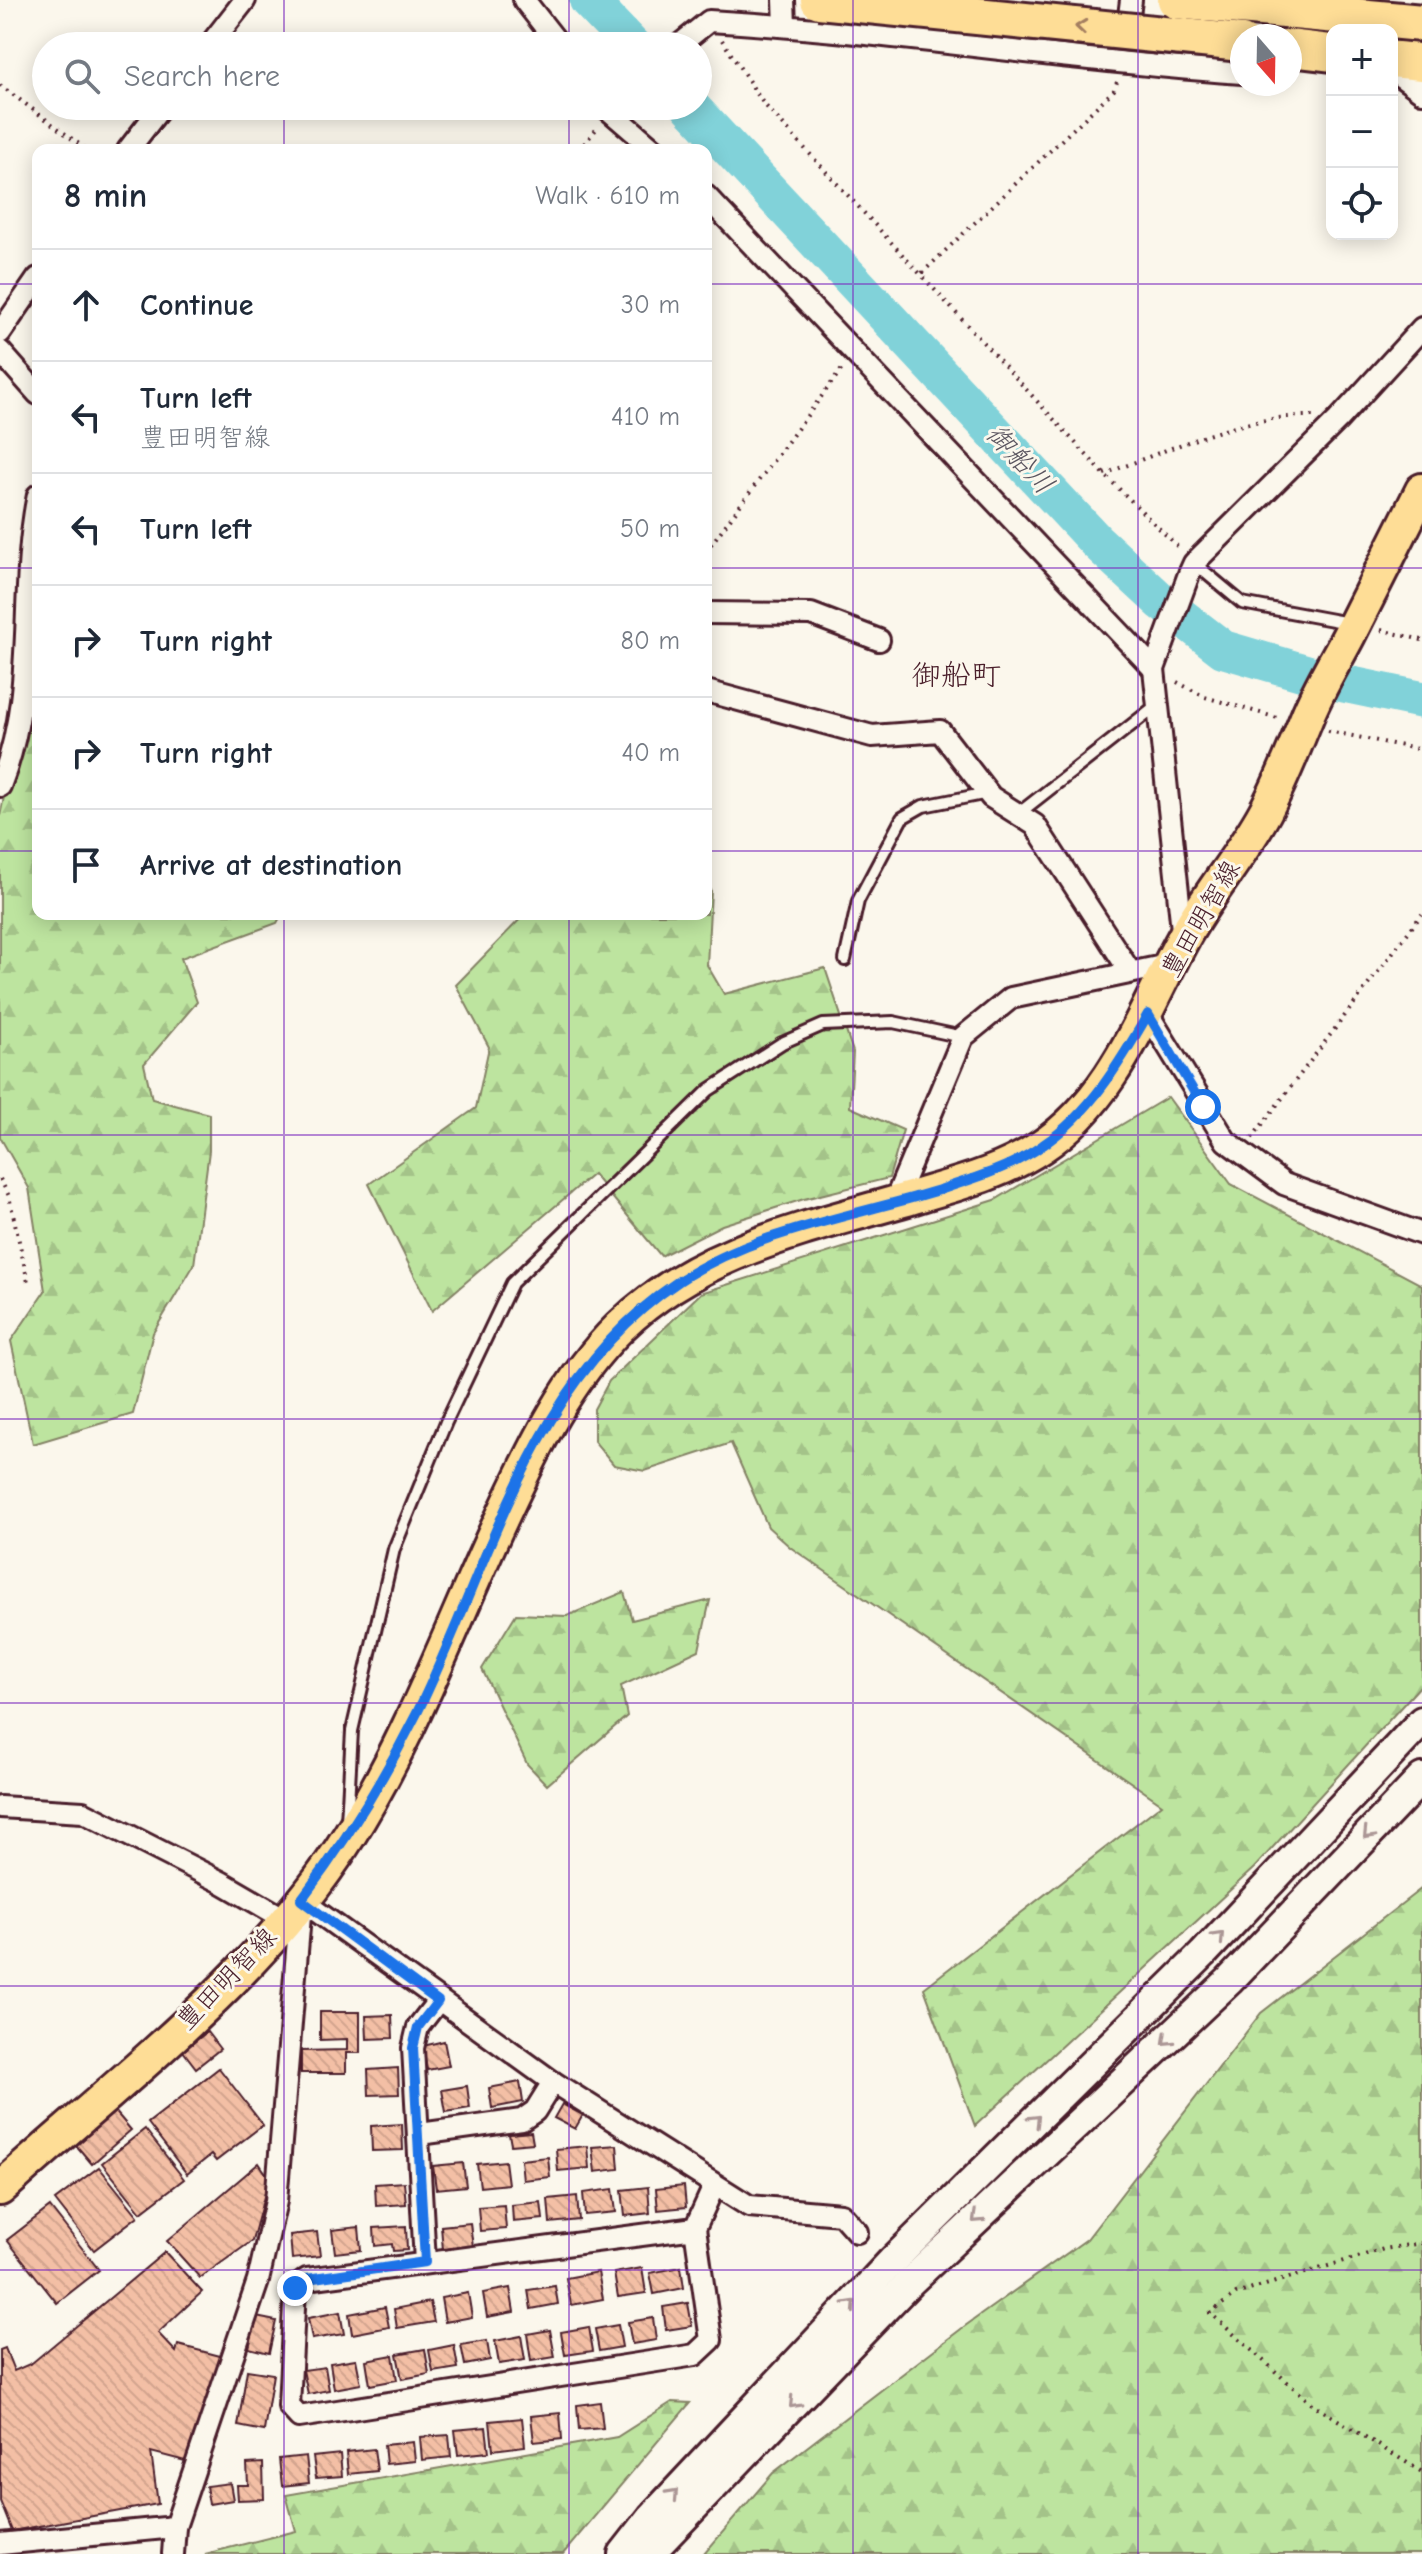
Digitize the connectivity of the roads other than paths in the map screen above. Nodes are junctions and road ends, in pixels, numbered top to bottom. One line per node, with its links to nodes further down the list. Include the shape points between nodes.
1 (245, 0): 13 (street)
2 (524, 0): 14 (street)
3 (784, 0): 12 (street)
4 (819, 0): 16 (highway, one-way to 4, bridge)
5 (1131, 0): 23 (street)
6 (1176, 0): 9 (highway, bridge)
7 (1305, 0): 10 (street)
8 (1392, 0): 11 (street)
9 (1422, 23)
10 (1331, 24)
11 (1355, 24)
12 (785, 25): 15 (street, via 709,21); 23 (street)
13 (220, 32)
14 (549, 32)
15 (695, 32)
16 (1230, 42)
17 (1326, 44): 21 (street)
18 (1302, 49): 19 (highway, bridge)
19 (1326, 52)
20 (1398, 60): 22 (highway)
21 (1302, 61)
22 (1422, 62)
23 (1123, 65): 24 (street)
24 (1230, 72)
25 (1398, 74): 26 (street)
26 (1422, 92)
27 (151, 120): 29 (street)
28 (623, 120): 30 (street)
29 (133, 144)
30 (649, 144)
31 (712, 202): 43 (street)
32 (32, 287): 34 (street)
33 (1422, 328): 39 (street)
34 (0, 333)
35 (0, 351): 36 (street)
36 (32, 387)
37 (1422, 490): 41 (main road, 豊田明智線)
38 (32, 526): 46 (street, via 24,700 15,748)
39 (1191, 569): 41 (lane, via 1242,603); 43 (street)
40 (712, 613): 42 (street, via 811,614)
41 (1354, 624): 49 (main road, 豊田明智線, via 1264,815)
42 (879, 640)
43 (1154, 669): 45 (street)
44 (712, 693): 47 (street, via 872,736 940,731)
45 (1157, 705): 48 (lane); 49 (street)
46 (0, 786)
47 (988, 793): 48 (street); 50 (lane, via 923,806 902,818 858,901)
48 (1018, 814): 51 (street, via 1035,825)
49 (1178, 951): 51 (street); 52 (main road, 豊田明智線)
50 (845, 960)
51 (1129, 970): 53 (street, via 1011,998)
52 (1148, 1014): 54 (main road, 豊田明智線, via 1102,1086 1042,1147 989,1174); 55 (street, via 1226,1141 1284,1184)
53 (963, 1037): 54 (street); 59 (lane, via 893,1022 823,1025 782,1043 709,1090 512,1283 394,1549 352,1731)
54 (894, 1203): 59 (main road, 豊田明智線, via 803,1227 734,1254 681,1280 621,1326 570,1386 528,1462 418,1711)
55 (1422, 1234)
56 (1422, 1721): 72 (street, one-way to 56, via 892,2261 1203,1954)
57 (1422, 1778): 73 (street, one-way to 73, via 1229,1981 910,2282)
58 (0, 1807): 60 (street, via 83,1812 207,1875)
59 (349, 1837): 60 (main road, 豊田明智線)
60 (293, 1910): 61 (street); 65 (main road, 豊田明智線, via 218,1997); 69 (street, via 276,2201 258,2281)
61 (438, 2001): 62 (street); 63 (street, via 418,2027 413,2048)
62 (553, 2082): 63 (street, via 535,2111 522,2120); 64 (street)
63 (420, 2134): 68 (street)
64 (714, 2186): 66 (street); 67 (street, via 749,2206 841,2214)
65 (0, 2189)
66 (695, 2228): 68 (street); 68 (street, via 711,2340 695,2355 299,2417 289,2406 295,2288 307,2279)
67 (857, 2232)
68 (425, 2262)
69 (175, 2527): 70 (street); 71 (street)
70 (0, 2544)
71 (173, 2554)
72 (623, 2554)
73 (649, 2554)

